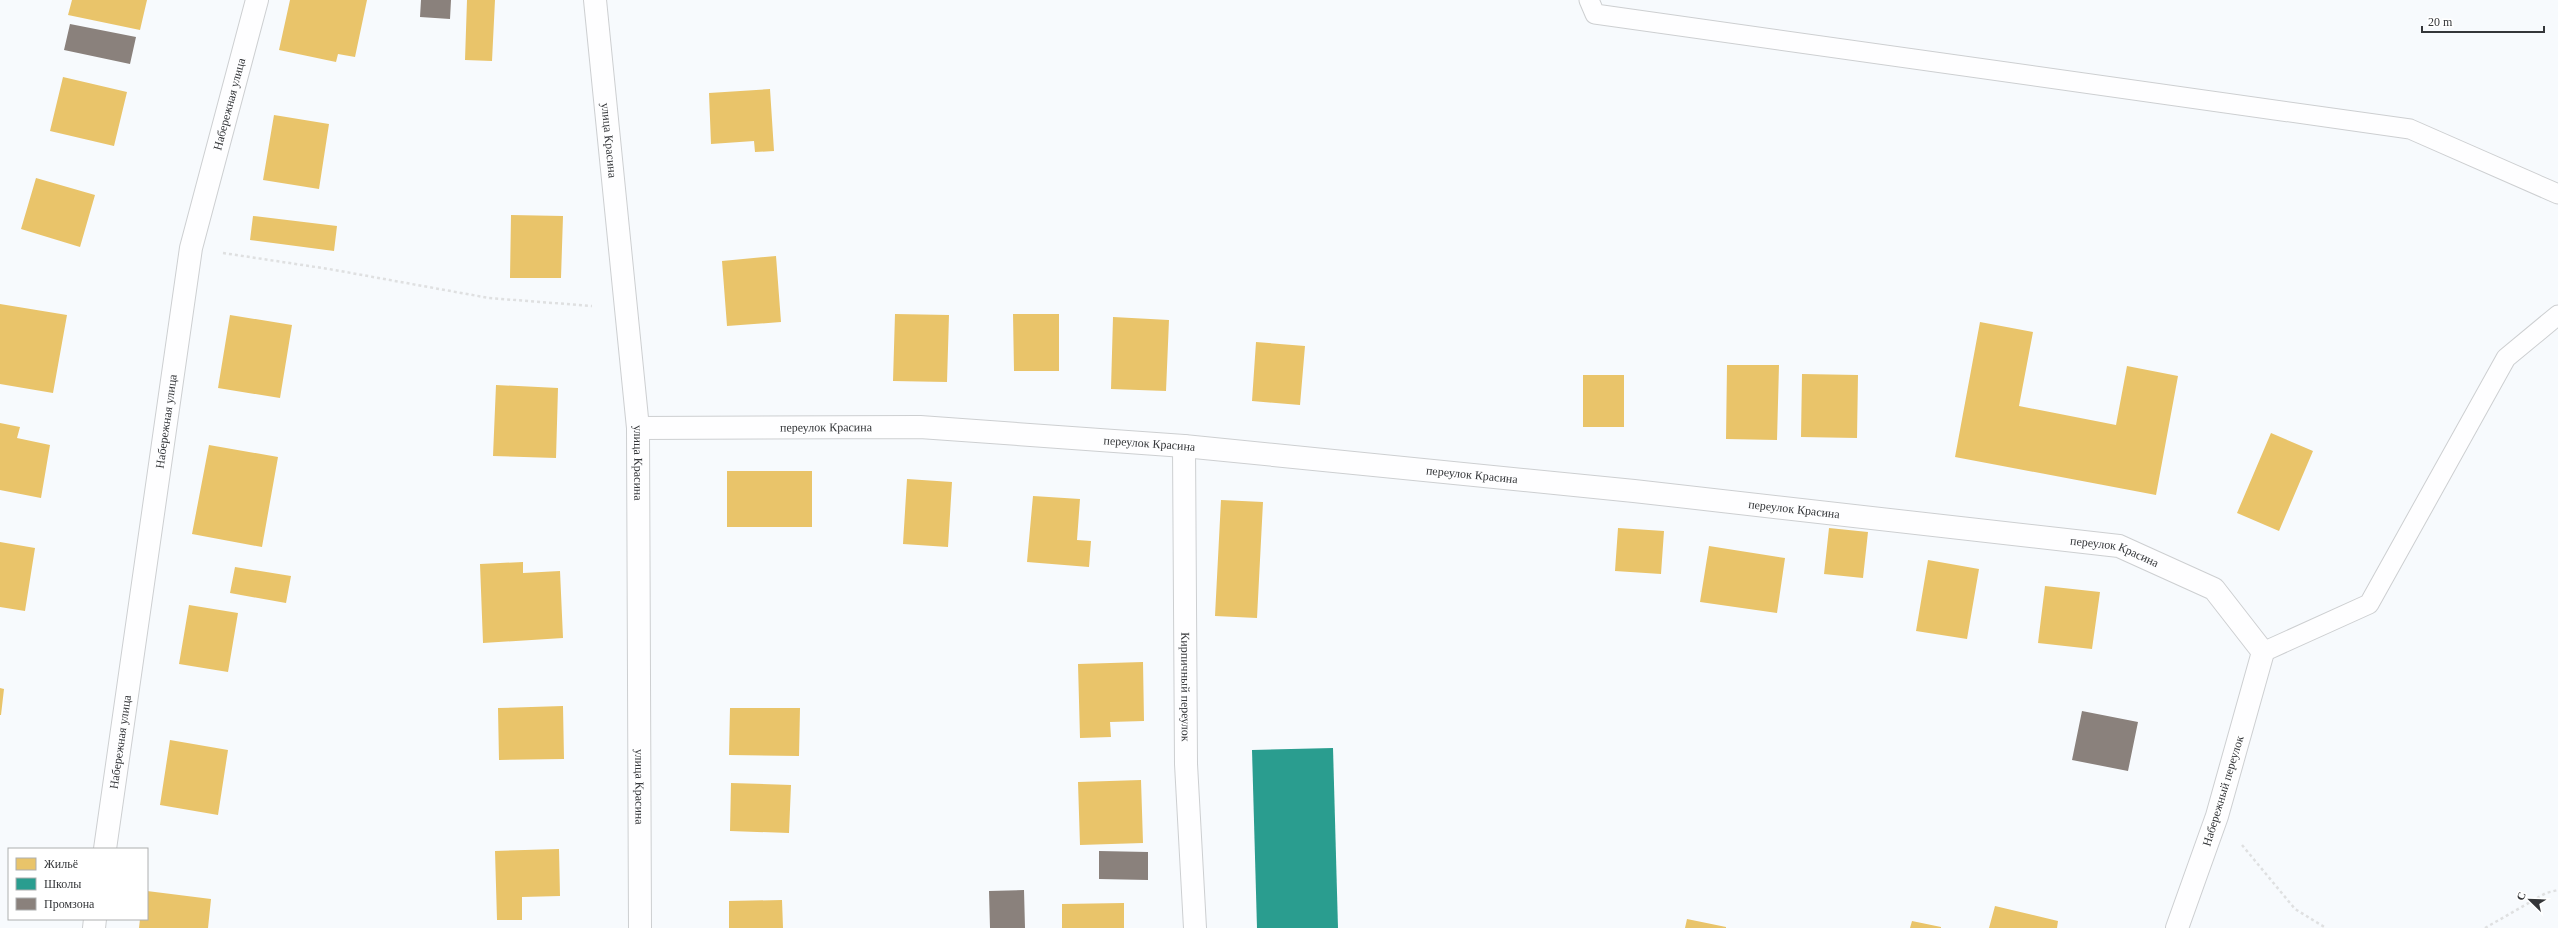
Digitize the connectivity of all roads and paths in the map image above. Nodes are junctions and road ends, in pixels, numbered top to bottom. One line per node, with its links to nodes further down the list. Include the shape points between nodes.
1 (257, 0): 5 (street, Набережная улица)
2 (594, 0): 6 (street, улица Красина)
3 (1589, 0): 4 (lane, via 1595,14 2410,129)
4 (2558, 194)
5 (191, 248): 6 (path, via 329,269 489,298 578,306); 12 (street, Набережная улица)
6 (626, 306): 8 (street, улица Красина)
7 (2558, 315): 10 (lane, via 2506,358 2370,604)
8 (638, 428): 9 (street, переулок Красина, via 920,427); 14 (street, улица Красина)
9 (1184, 446): 10 (street, переулок Красина, via 1634,491 2119,546 2214,588); 15 (street, Кирпичный переулок, via 1186,764)
10 (2263, 652): 11 (street, Набережный переулок)
11 (2217, 816): 16 (street, Набережный переулок); 17 (path, via 2295,909)
12 (105, 848)
13 (2558, 890): 18 (path, via 2546,893)
14 (640, 928)
15 (1195, 928)
16 (2177, 928)
17 (2326, 928)
18 (2485, 928)

